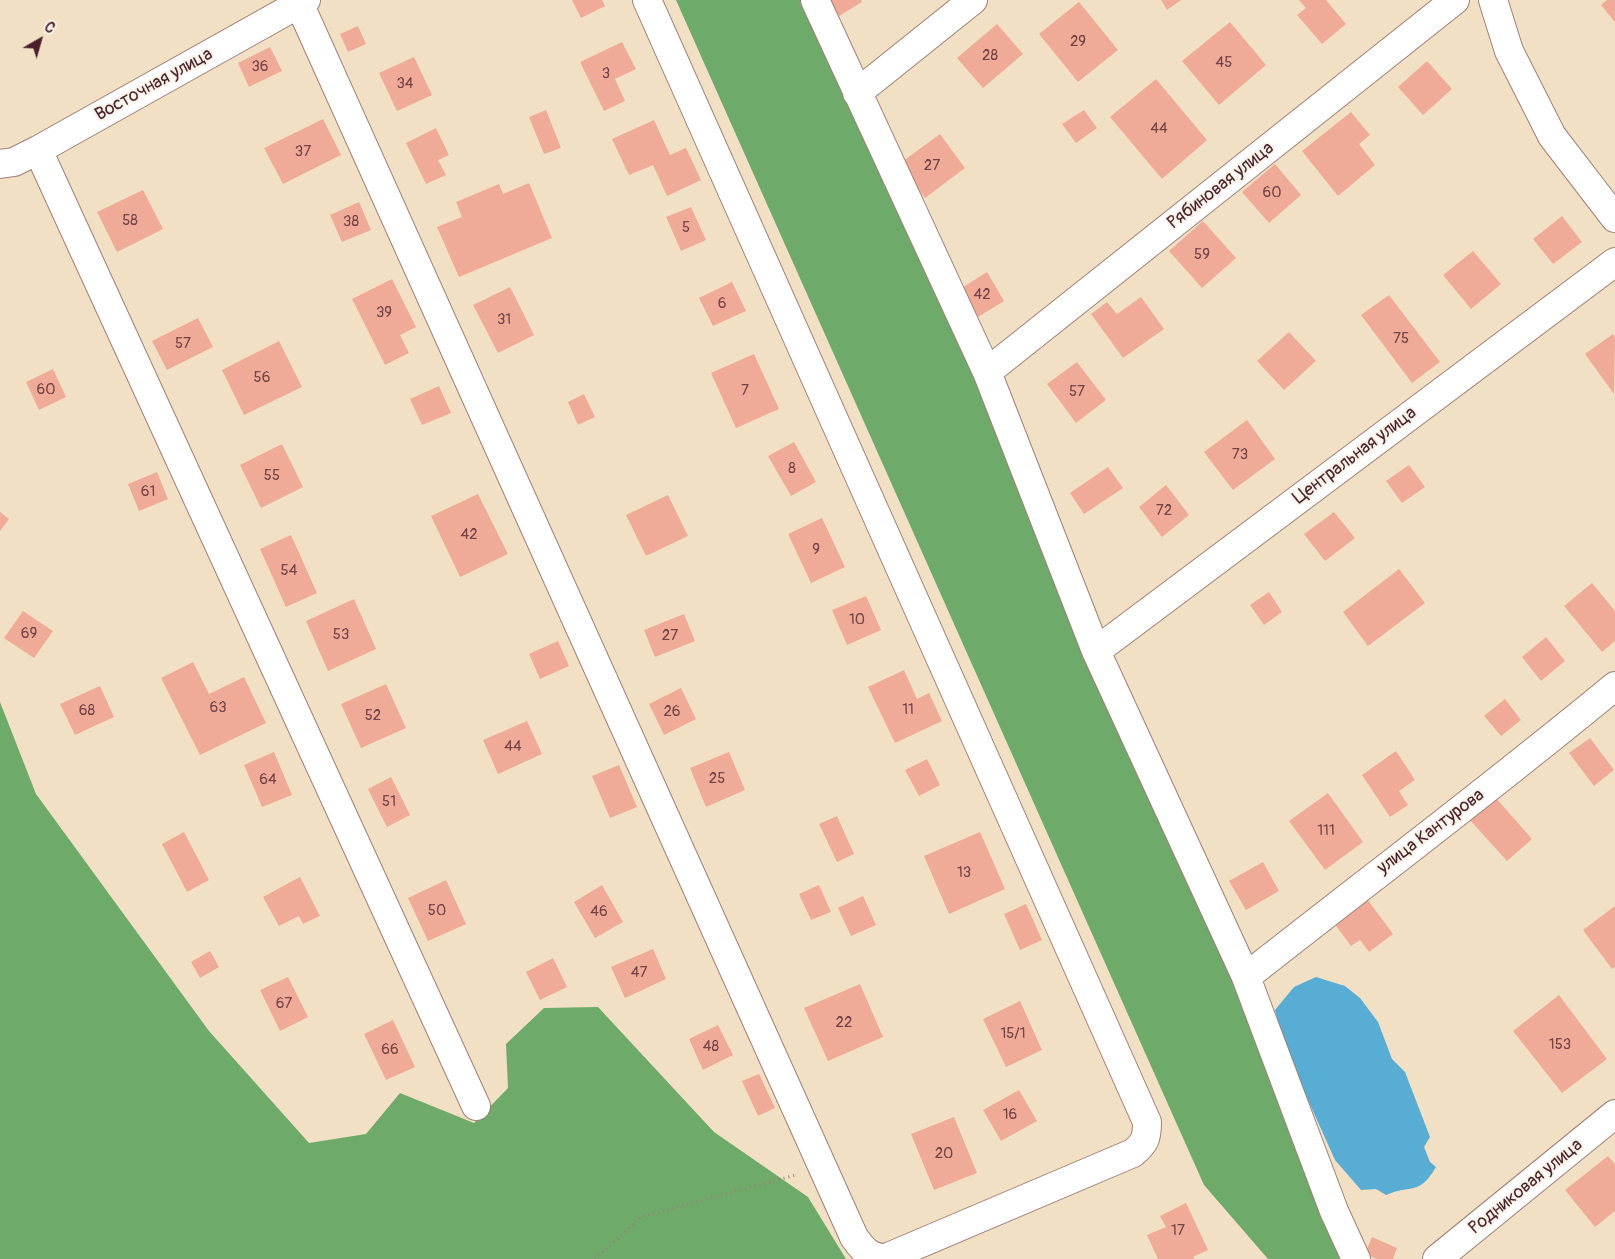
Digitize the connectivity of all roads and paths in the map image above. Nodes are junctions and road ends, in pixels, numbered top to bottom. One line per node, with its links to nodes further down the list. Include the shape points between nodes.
1 (647, 0): 18 (street, via 1147,1122 1144,1144 1133,1153 886,1258 876,1258 859,1244)
2 (815, 0): 7 (street)
3 (973, 0): 7 (street)
4 (1455, 0): 12 (street, Рябиновая улица)
5 (1493, 0): 10 (street, via 1510,51 1552,136)
6 (303, 2): 8 (street, Восточная улица); 18 (street)
7 (858, 92): 12 (street)
8 (38, 150): 9 (street, Восточная улица); 16 (street)
9 (4, 165)
10 (1615, 218)
11 (1615, 262): 13 (street, Центральная улица)
12 (987, 372): 13 (street)
13 (1096, 650): 15 (street)
14 (1615, 686): 15 (street, улица Кантурова, via 1507,775 1389,863)
15 (1246, 977): 20 (street, via 1334,1211)
16 (476, 1106)
17 (1615, 1114): 21 (street, Родниковая улица)
18 (824, 1168): 19 (path, via 641,1217)
19 (595, 1259)
20 (1356, 1259)
21 (1437, 1259)

